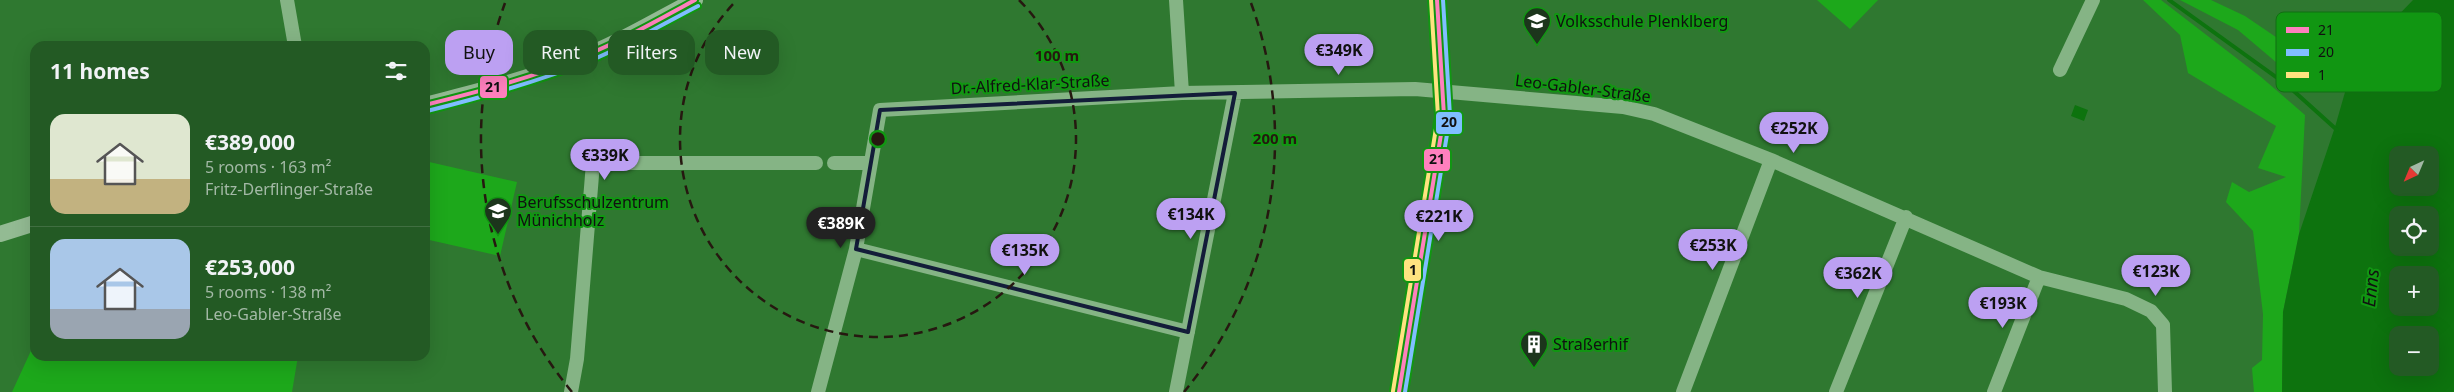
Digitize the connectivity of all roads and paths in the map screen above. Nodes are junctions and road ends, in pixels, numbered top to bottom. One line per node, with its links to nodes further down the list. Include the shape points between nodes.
1 (287, 0): 6 (street)
2 (695, 0): 11 (main road, via 574,61)
3 (1176, 0): 9 (street)
4 (1437, 0): 8 (street)
5 (2093, 0): 7 (street)
6 (294, 41)
7 (2060, 70)
8 (1443, 90): 10 (street, Dr.-Alfred-Klar-Straße); 12 (street, Leo-Gabler-Straße, via 1646,112); 25 (street, via 1441,139)
9 (1182, 93): 10 (street, Dr.-Alfred-Klar-Straße); 15 (street, Dr.-Alfred-Klar-Straße, via 880,110)
10 (1235, 93): 21 (street)
11 (430, 104)
12 (1771, 160): 16 (street, Leo-Gabler-Straße); 26 (street)
13 (834, 162): 15 (street)
14 (816, 163): 22 (street, via 593,163 577,359)
15 (871, 164): 19 (street)
16 (1906, 217): 20 (street, Leo-Gabler-Straße); 27 (street)
17 (30, 225): 18 (main road)
18 (0, 234)
19 (856, 249): 21 (street); 23 (street)
20 (2038, 277): 28 (street); 29 (street, Leo-Gabler-Straße, via 2126,299 2151,311 2163,325)
21 (1188, 332): 24 (street)
22 (571, 392)
23 (818, 392)
24 (1176, 392)
25 (1399, 392)
26 (1683, 392)
27 (1836, 392)
28 (1994, 392)
29 (2166, 392)

